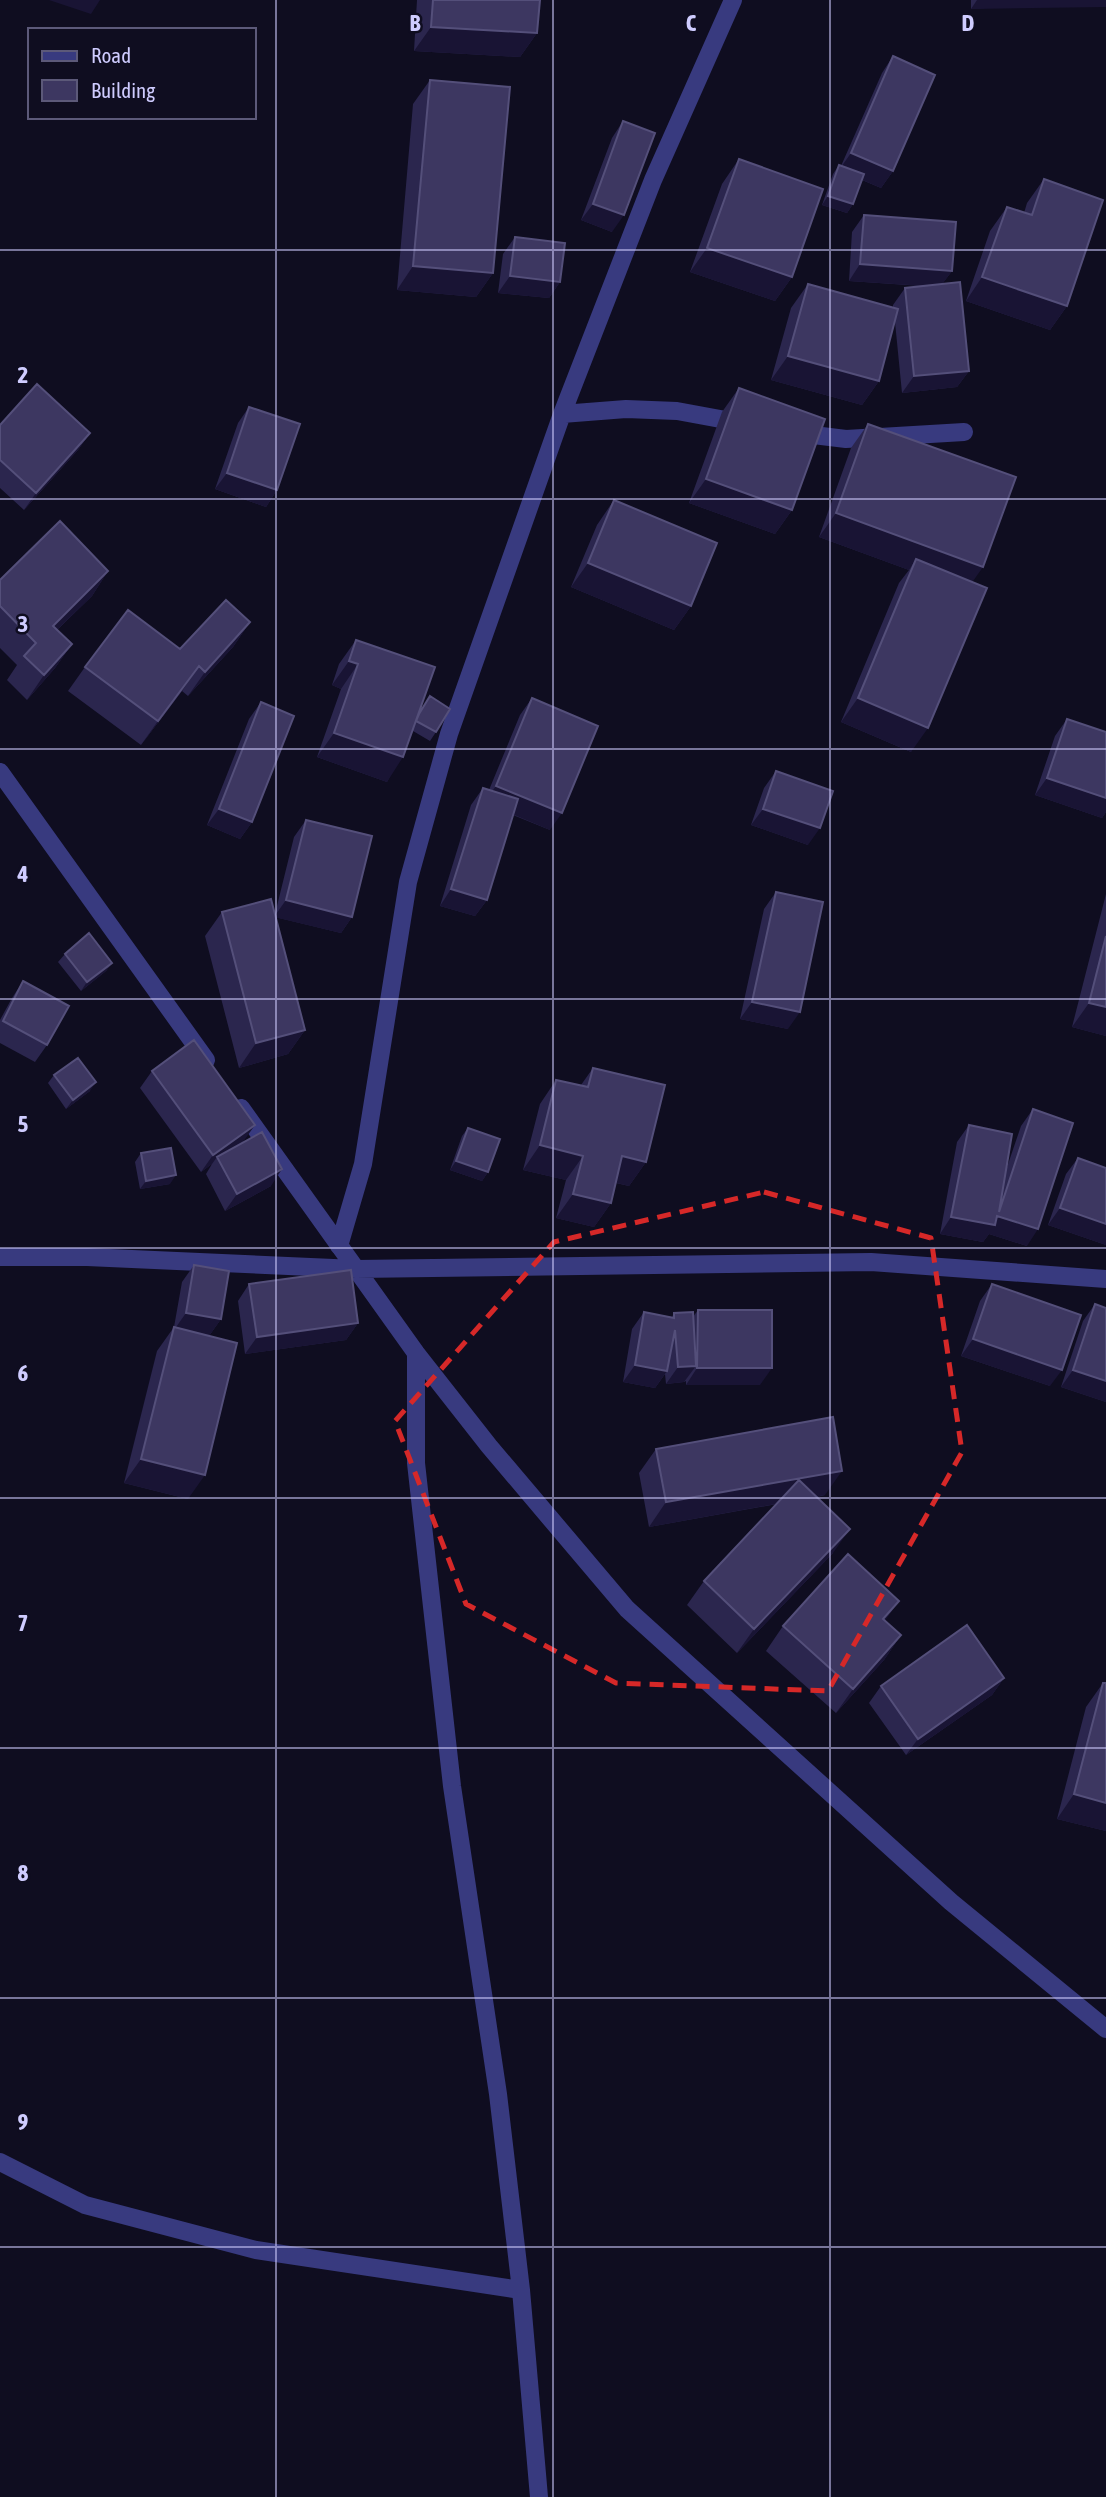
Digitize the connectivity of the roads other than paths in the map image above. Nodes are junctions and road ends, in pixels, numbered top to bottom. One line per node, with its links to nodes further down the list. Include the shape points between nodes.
1 (733, 0): 2 (street, via 653,180)
2 (562, 414): 3 (street, via 677,411); 9 (street, via 449,734 408,882 363,1164)
3 (754, 425)
4 (781, 430): 5 (street, via 846,439)
5 (964, 432)
6 (0, 772): 7 (street)
7 (218, 1077)
8 (234, 1099): 9 (street)
9 (340, 1246): 11 (street)
10 (0, 1257): 11 (street)
11 (356, 1269): 12 (street, via 871,1262); 13 (street)
12 (1106, 1279)
13 (416, 1353): 14 (street, via 627,1609 951,1902); 16 (street, via 416,1463 449,1759 498,2094)
14 (1106, 2029)
15 (0, 2162): 16 (street, via 85,2205 256,2250)
16 (521, 2290): 17 (street)
17 (539, 2497)

